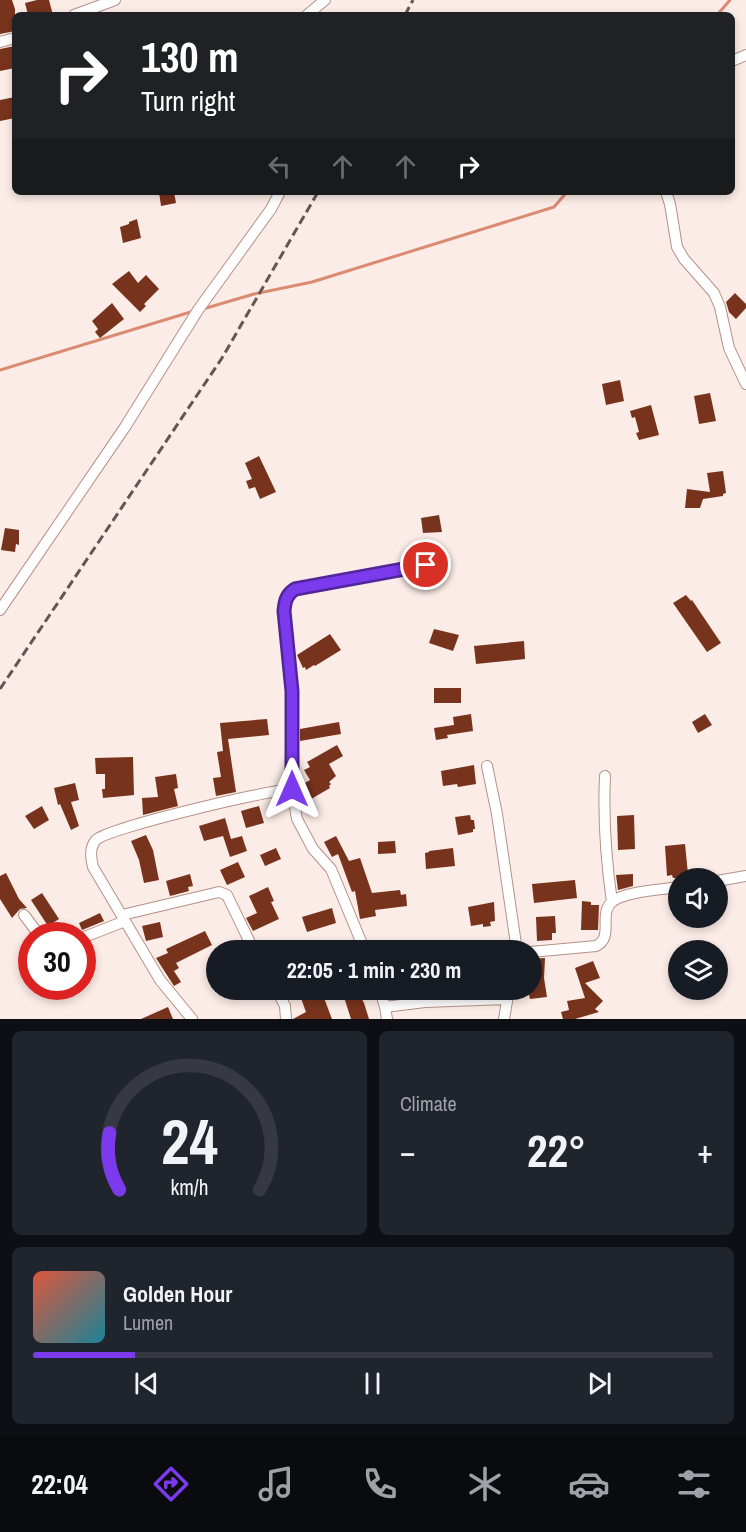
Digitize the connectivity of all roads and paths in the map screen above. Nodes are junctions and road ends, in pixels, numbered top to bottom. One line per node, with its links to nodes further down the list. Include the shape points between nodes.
1 (114, 0): 3 (street)
2 (325, 0): 4 (street)
3 (82, 12)
4 (311, 12)
5 (278, 195): 9 (street)
6 (667, 195): 7 (street, via 677,247 714,293 729,348)
7 (746, 384)
8 (426, 565): 12 (street, via 295,589 288,594 284,611 292,691)
9 (0, 610)
10 (487, 766): 23 (street)
11 (605, 776): 16 (street, via 603,802)
12 (292, 789): 18 (street, via 206,806 102,835 92,847 93,867); 22 (street, via 297,819 313,849 331,869)
13 (746, 876): 14 (street)
14 (728, 879)
15 (668, 889): 16 (street, via 624,896)
16 (612, 902): 24 (street, via 606,911 602,944)
17 (24, 915): 19 (street)
18 (123, 918): 20 (street); 21 (street, via 219,892 227,895); 30 (street, via 160,980)
19 (29, 922)
20 (96, 931)
21 (249, 940)
22 (360, 940)
23 (515, 940)
24 (542, 950)
25 (282, 1000): 31 (street)
26 (384, 1000): 29 (street)
27 (446, 1000): 29 (street)
28 (507, 1000): 33 (street)
29 (386, 1007): 32 (street)
30 (192, 1019)
31 (286, 1019)
32 (387, 1019)
33 (504, 1019)

